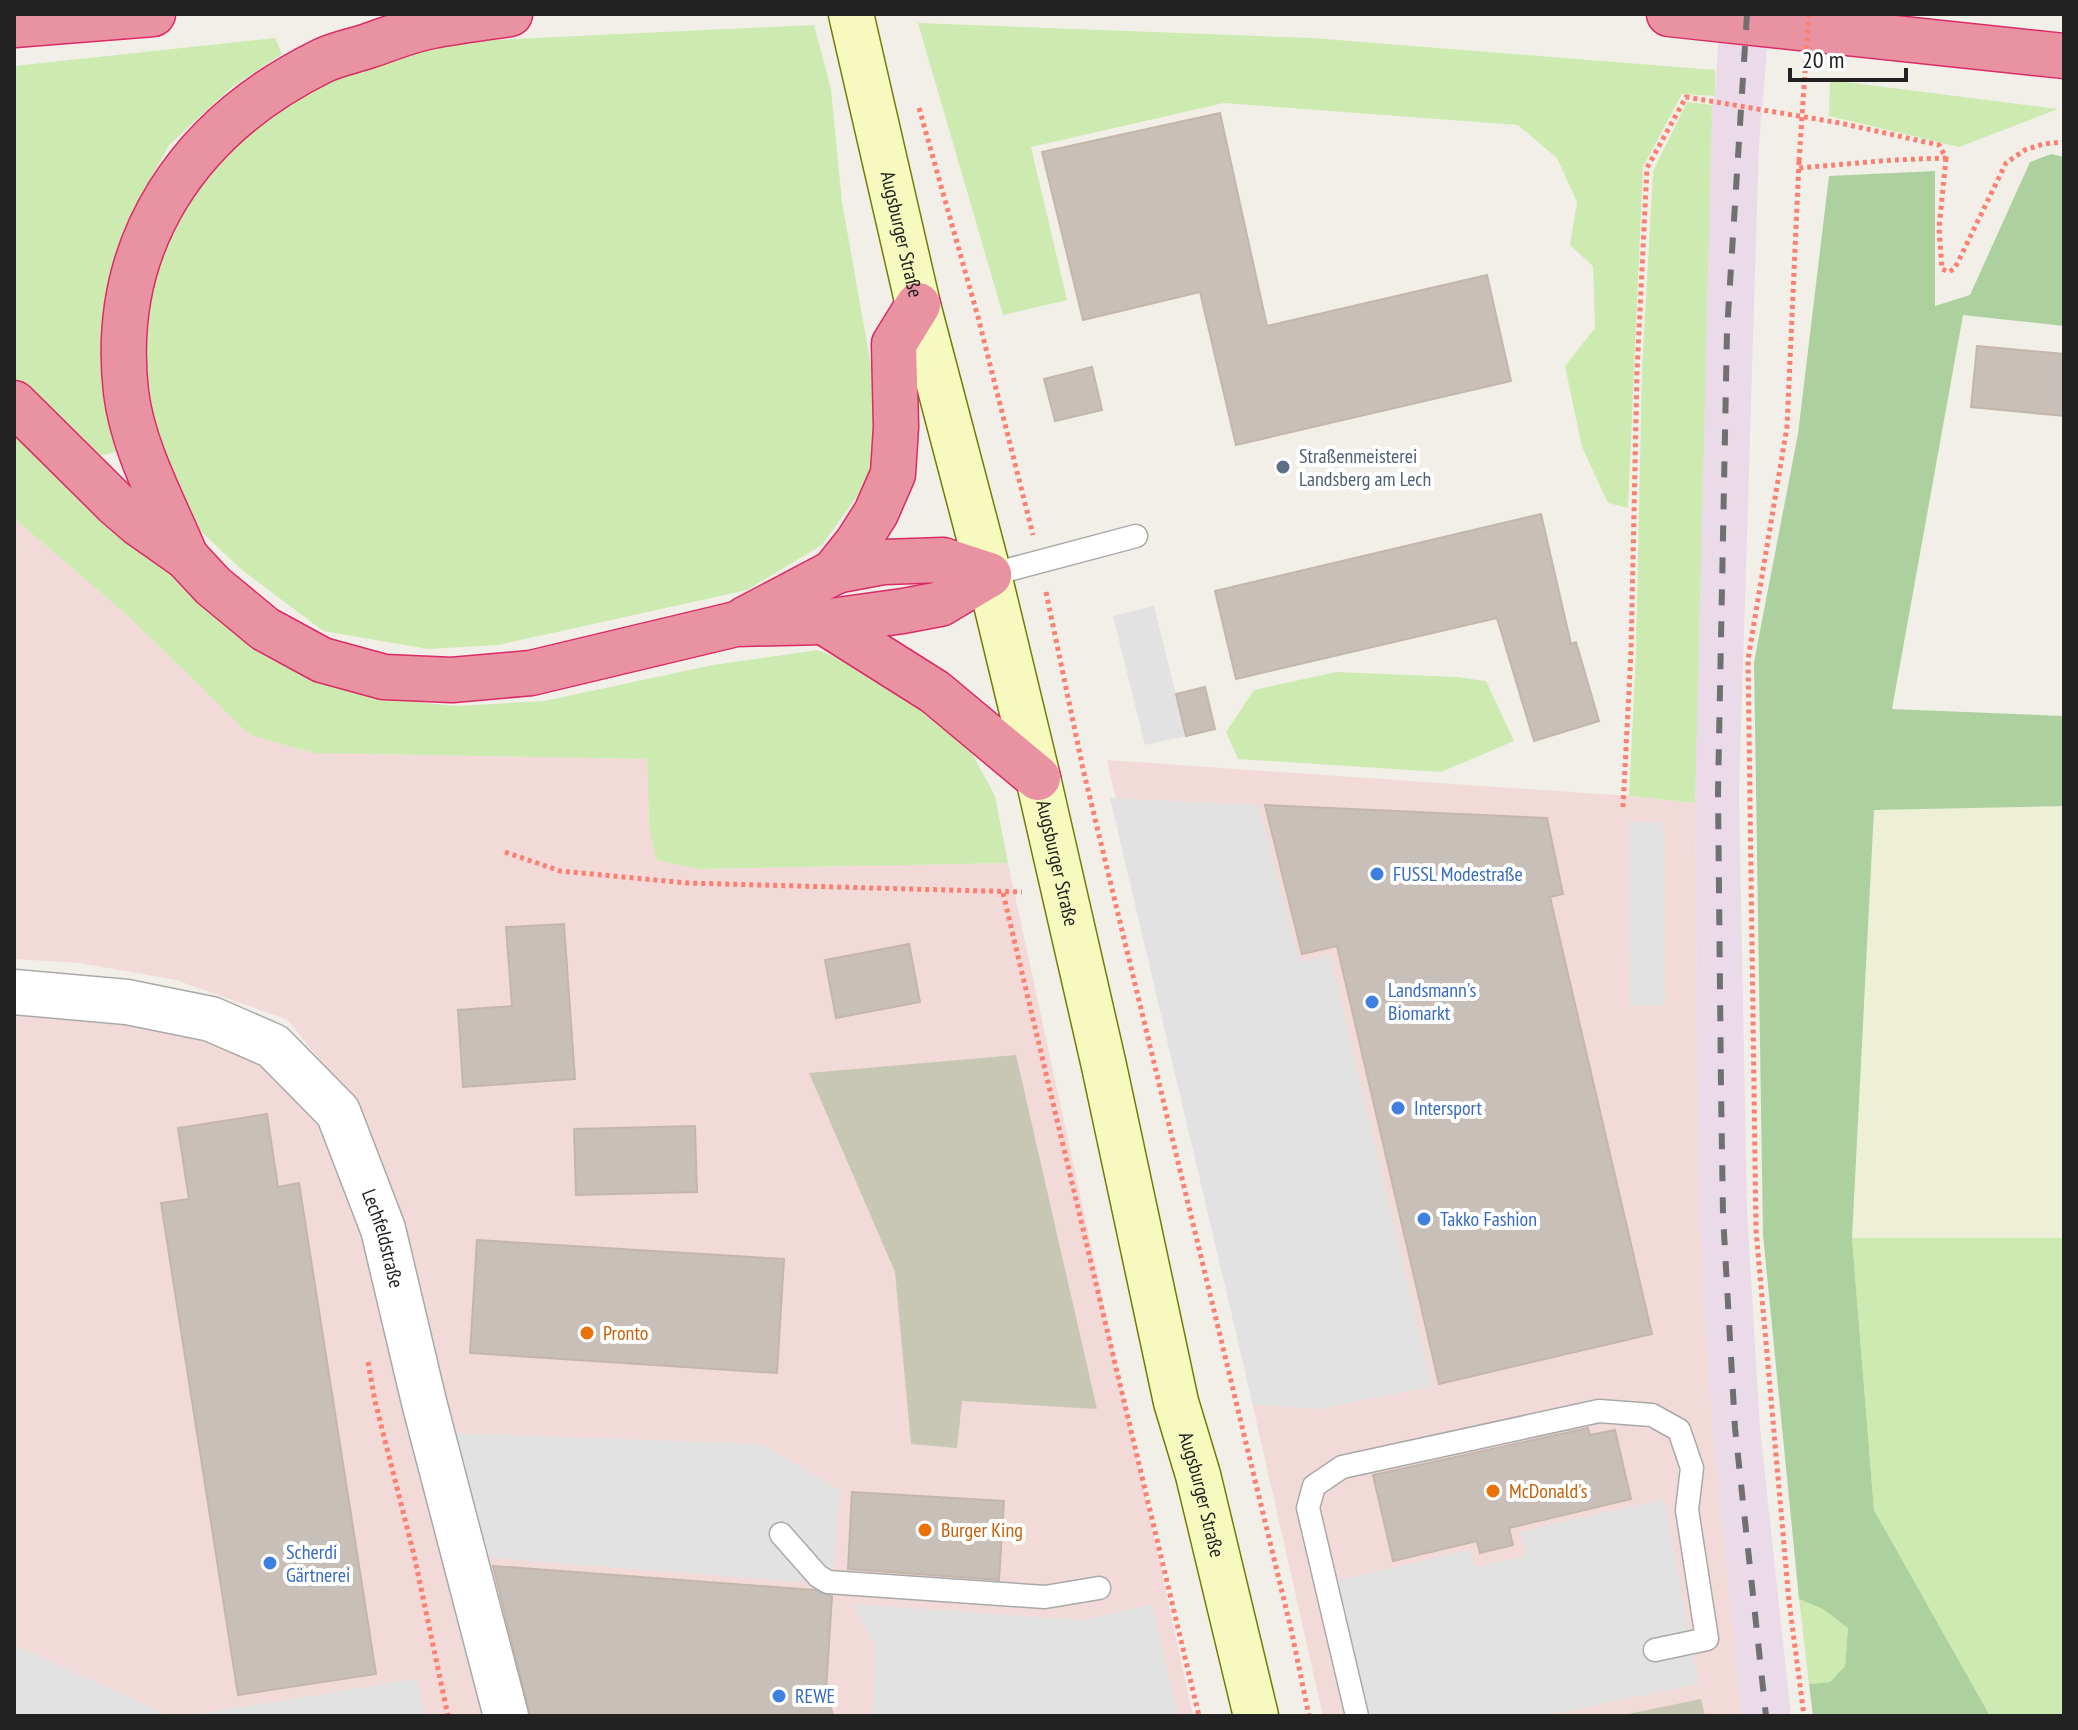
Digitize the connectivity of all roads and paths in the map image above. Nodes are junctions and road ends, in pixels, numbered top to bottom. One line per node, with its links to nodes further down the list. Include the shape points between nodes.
1 (153, 14): 6 (highway)
2 (510, 14): 15 (highway, via 429,27 324,60 250,103 194,158 152,219 131,281 124,323 126,395 138,443)
3 (851, 14): 12 (main road, Augsburger Straße)
4 (1669, 14): 7 (highway)
5 (1809, 14): 11 (path, bridge)
6 (14, 25)
7 (2064, 56)
8 (924, 127): 16 (path)
9 (2064, 142): 10 (path, via 2025,150 2006,163 1949,272 1942,269 1939,228)
10 (1946, 158): 11 (path); 22 (path, via 1939,145 1686,97 1647,168)
11 (1799, 164): 35 (path, via 1787,427 1748,659 1748,689 1756,1230)
12 (918, 305): 17 (highway, via 894,344 893,474 876,513); 18 (main road, Augsburger Straße)
13 (14, 403): 15 (highway, via 139,524)
14 (1136, 536): 16 (lane)
15 (186, 557): 20 (highway, via 265,629 322,660 384,677 452,680 531,673)
16 (1040, 562): 18 (lane); 33 (path, via 1083,769)
17 (833, 573): 18 (highway, via 884,562 943,560); 20 (highway)
18 (989, 575): 19 (highway, via 940,604); 21 (main road, Augsburger Straße)
19 (824, 622): 20 (highway); 21 (highway, via 935,692)
20 (736, 624)
21 (1038, 778): 32 (main road, Augsburger Straße, via 1176,1402)
22 (1623, 807)
23 (505, 852): 31 (path, via 560,871 687,883 1003,893)
24 (14, 992): 30 (street, Lechfeldstraße, via 127,1002 211,1019 273,1046 338,1112 383,1229)
25 (367, 1356): 29 (path)
26 (781, 1534): 27 (lane, via 828,1582 1045,1597)
27 (1099, 1588)
28 (1655, 1650): 34 (lane, via 1707,1639 1687,1510 1692,1468 1679,1430 1652,1415 1599,1411 1342,1467 1314,1486 1308,1508)
29 (448, 1716)
30 (506, 1716)
31 (1199, 1716)
32 (1256, 1716)
33 (1309, 1716)
34 (1357, 1716)
35 (1804, 1716)

